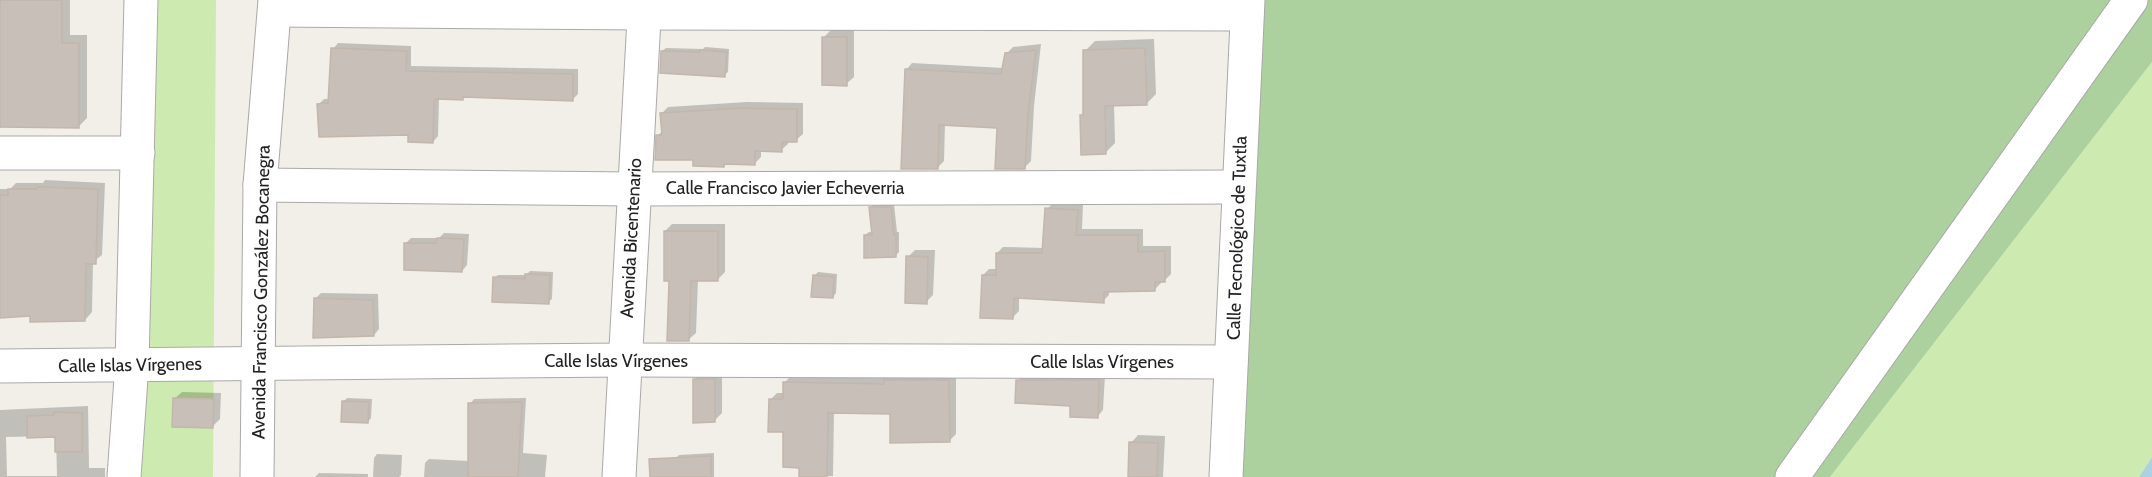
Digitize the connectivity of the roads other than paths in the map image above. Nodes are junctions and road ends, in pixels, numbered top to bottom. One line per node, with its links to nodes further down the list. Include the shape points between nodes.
1 (141, 0): 7 (street)
2 (2131, 0): 20 (street)
3 (275, 5): 4 (street); 8 (street, Avenida Francisco González Bocanegra)
4 (645, 7): 5 (street); 10 (street, Avenida Bicentenario)
5 (1248, 7): 9 (street, Calle Tecnológico de Tuxtla)
6 (0, 153): 7 (street)
7 (138, 153): 14 (street)
8 (260, 185): 10 (street, Calle Francisco Javier Echeverria); 13 (street, Avenida Francisco González Bocanegra)
9 (1238, 187): 10 (street, Calle Francisco Javier Echeverria); 12 (street, Calle Tecnológico de Tuxtla)
10 (633, 189): 11 (street, Avenida Bicentenario)
11 (625, 360): 12 (street, Calle Islas Vírgenes); 13 (street, Calle Islas Vírgenes); 18 (street, Avenida Bicentenario)
12 (1231, 362): 19 (street, Calle Tecnológico de Tuxtla)
13 (259, 363): 14 (street, Calle Islas Vírgenes); 17 (street, Avenida Francisco González Bocanegra)
14 (132, 364): 15 (street, Calle Islas Vírgenes); 16 (street)
15 (0, 366)
16 (124, 477)
17 (257, 477)
18 (619, 477)
19 (1226, 477)
20 (1792, 477)

